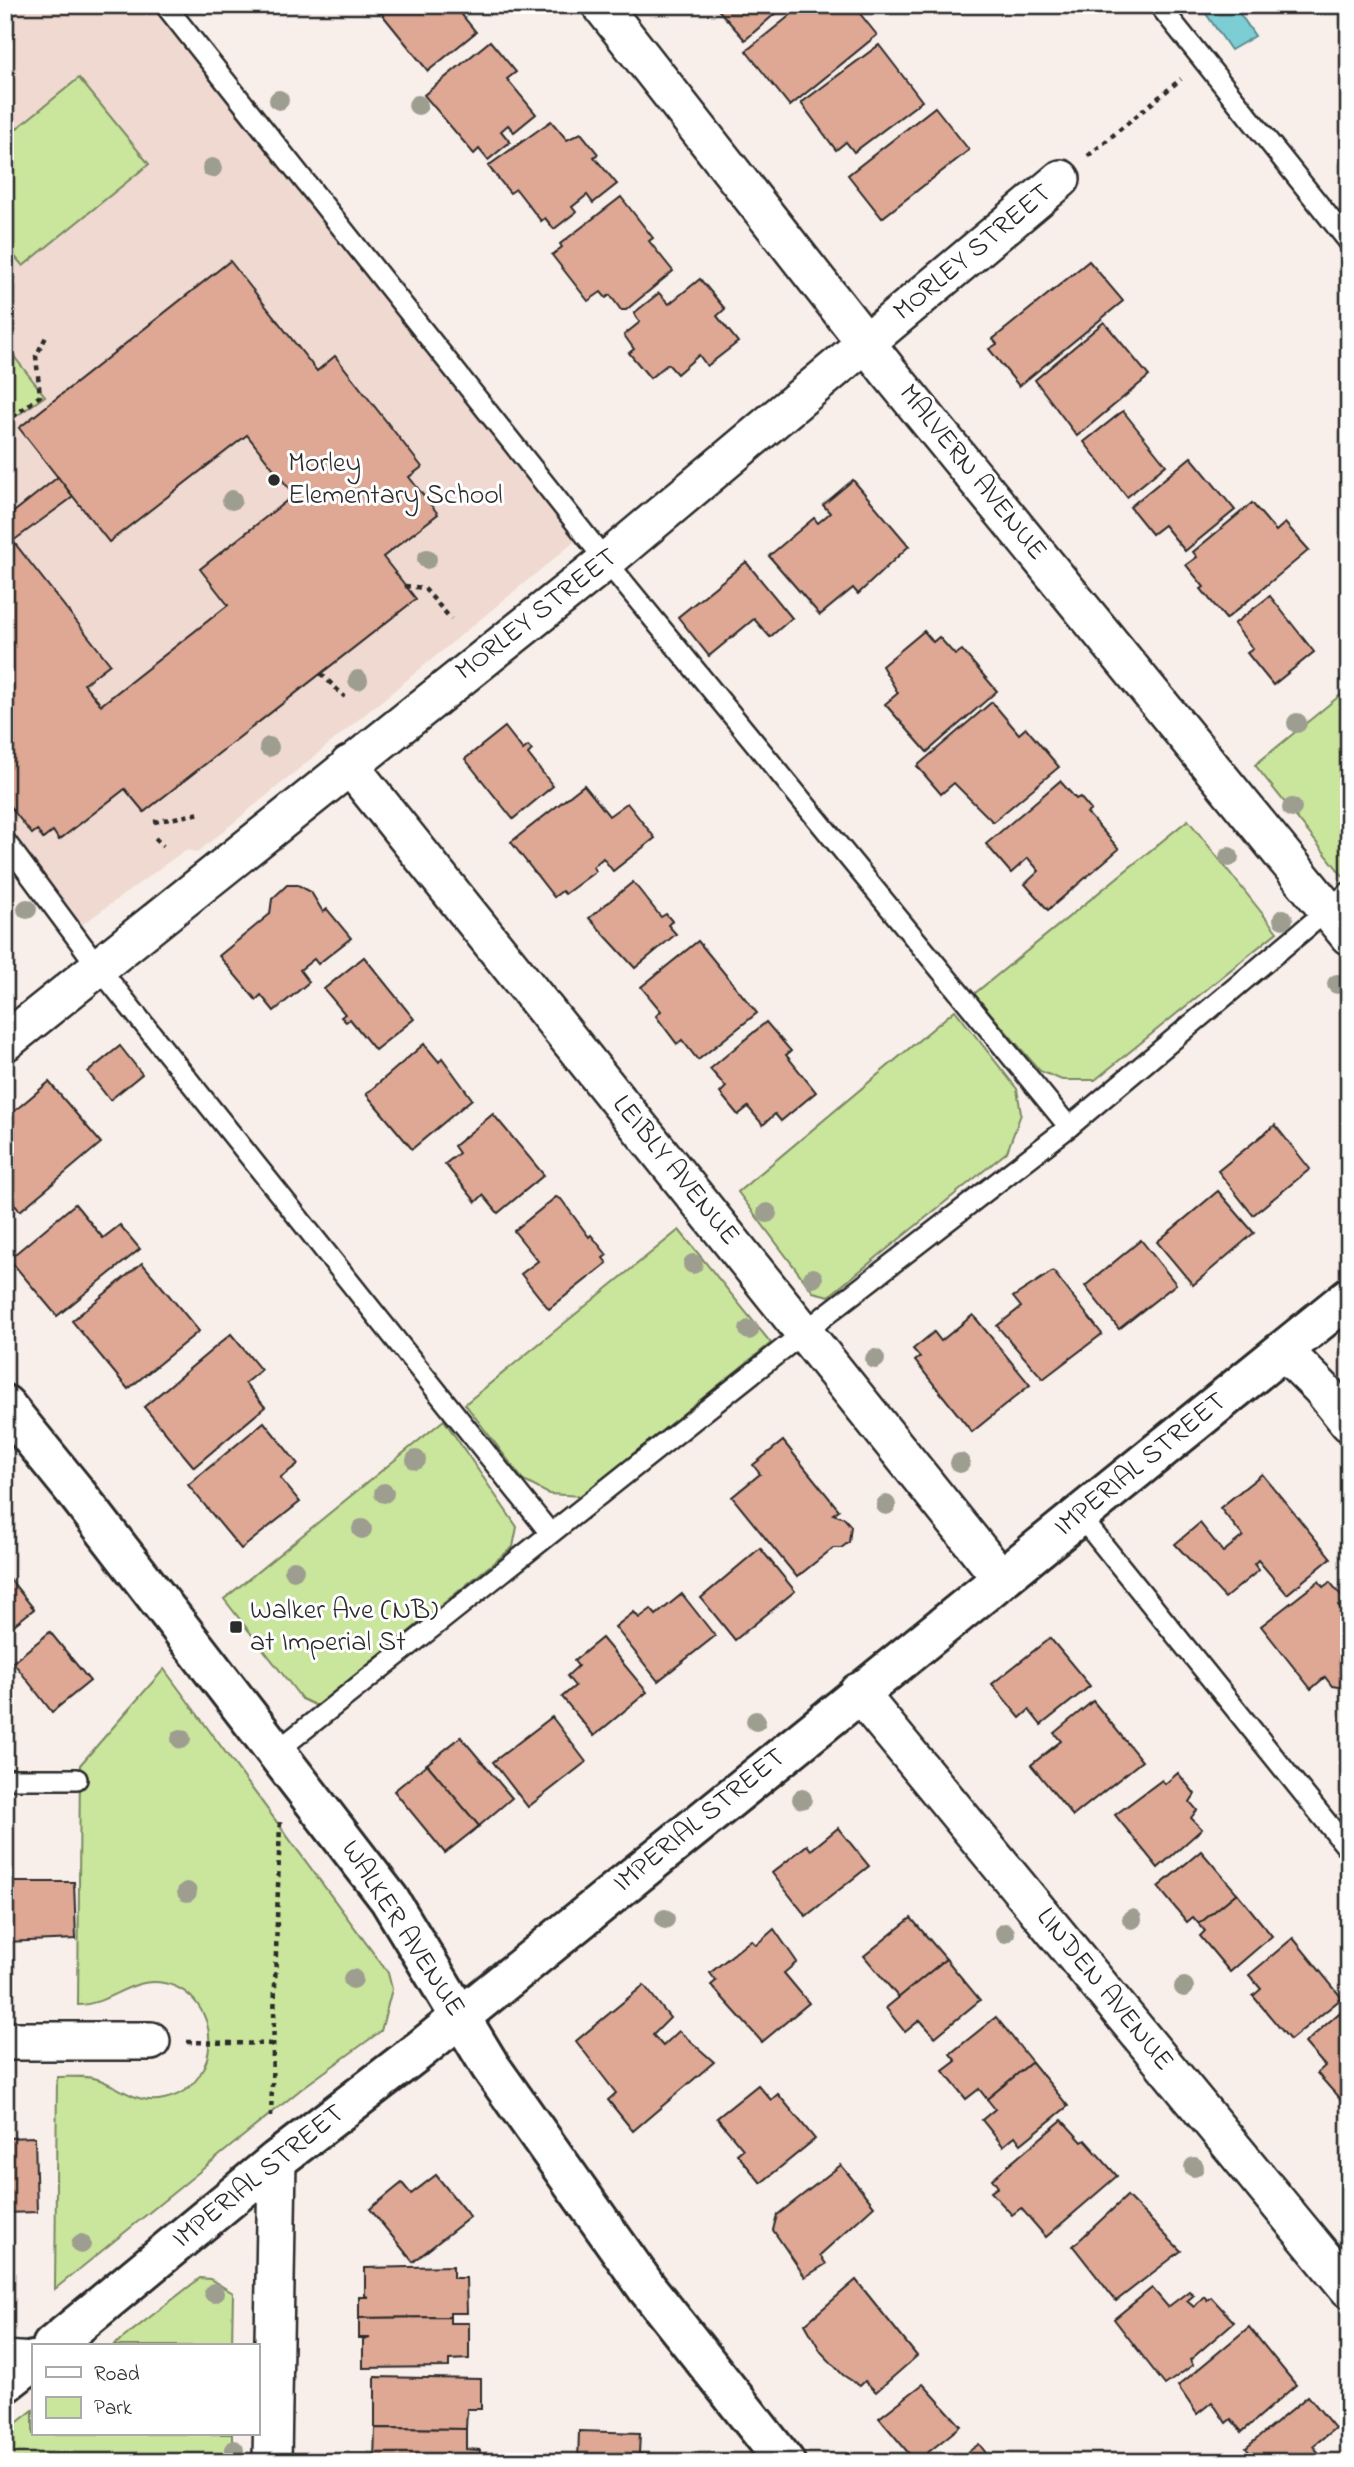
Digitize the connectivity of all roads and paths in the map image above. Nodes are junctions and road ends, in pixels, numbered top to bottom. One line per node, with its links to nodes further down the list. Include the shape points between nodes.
1 (165, 5): 10 (lane)
2 (601, 5): 8 (street, MALVERN AVENUE)
3 (1159, 5): 4 (lane)
4 (1203, 60): 5 (path); 6 (lane)
5 (1060, 179): 8 (street, MORLEY STREET)
6 (1349, 242)
7 (46, 337): 9 (path, via 36,356 40,396)
8 (867, 342): 10 (street, MORLEY STREET); 21 (street, MALVERN AVENUE)
9 (5, 423)
10 (606, 561): 15 (street, MORLEY STREET); 24 (lane)
11 (405, 586): 12 (path, via 424,589)
12 (451, 619)
13 (321, 674): 14 (path)
14 (345, 697)
15 (349, 765): 22 (street, MORLEY STREET); 26 (street, LEIBLY AVENUE)
16 (201, 813): 17 (path)
17 (154, 822)
18 (155, 838): 20 (path)
19 (5, 841): 22 (lane)
20 (163, 846)
21 (1342, 912): 24 (lane)
22 (99, 968): 23 (street, MORLEY STREET); 31 (lane)
23 (5, 1042)
24 (1069, 1127): 26 (lane)
25 (1349, 1297): 27 (street, IMPERIAL STREET)
26 (804, 1332): 31 (lane); 32 (street, LEIBLY AVENUE)
27 (1283, 1350): 29 (street); 30 (street, IMPERIAL STREET)
28 (5, 1405): 34 (street, WALKER AVENUE)
29 (1349, 1423)
30 (1079, 1515): 32 (street, IMPERIAL STREET); 38 (lane)
31 (550, 1533): 34 (lane)
32 (1001, 1578): 33 (street, IMPERIAL STREET)
33 (858, 1692): 39 (street, IMPERIAL STREET); 44 (street, LINDEN AVENUE)
34 (277, 1751): 39 (street, WALKER AVENUE, via 389,1899)
35 (5, 1779): 36 (lane)
36 (77, 1779)
37 (280, 1812): 42 (path)
38 (1349, 1850)
39 (459, 2016): 43 (street, IMPERIAL STREET); 51 (street, WALKER AVENUE, via 647,2288)
40 (5, 2041): 41 (street)
41 (151, 2041): 42 (path)
42 (273, 2044): 43 (path, via 271,2120)
43 (276, 2160): 45 (street, IMPERIAL STREET); 50 (street)
44 (1349, 2289)
45 (54, 2344)
46 (5, 2351): 47 (lane)
47 (32, 2353)
48 (32, 2362): 49 (street)
49 (5, 2383)
50 (272, 2462)
51 (785, 2462)

